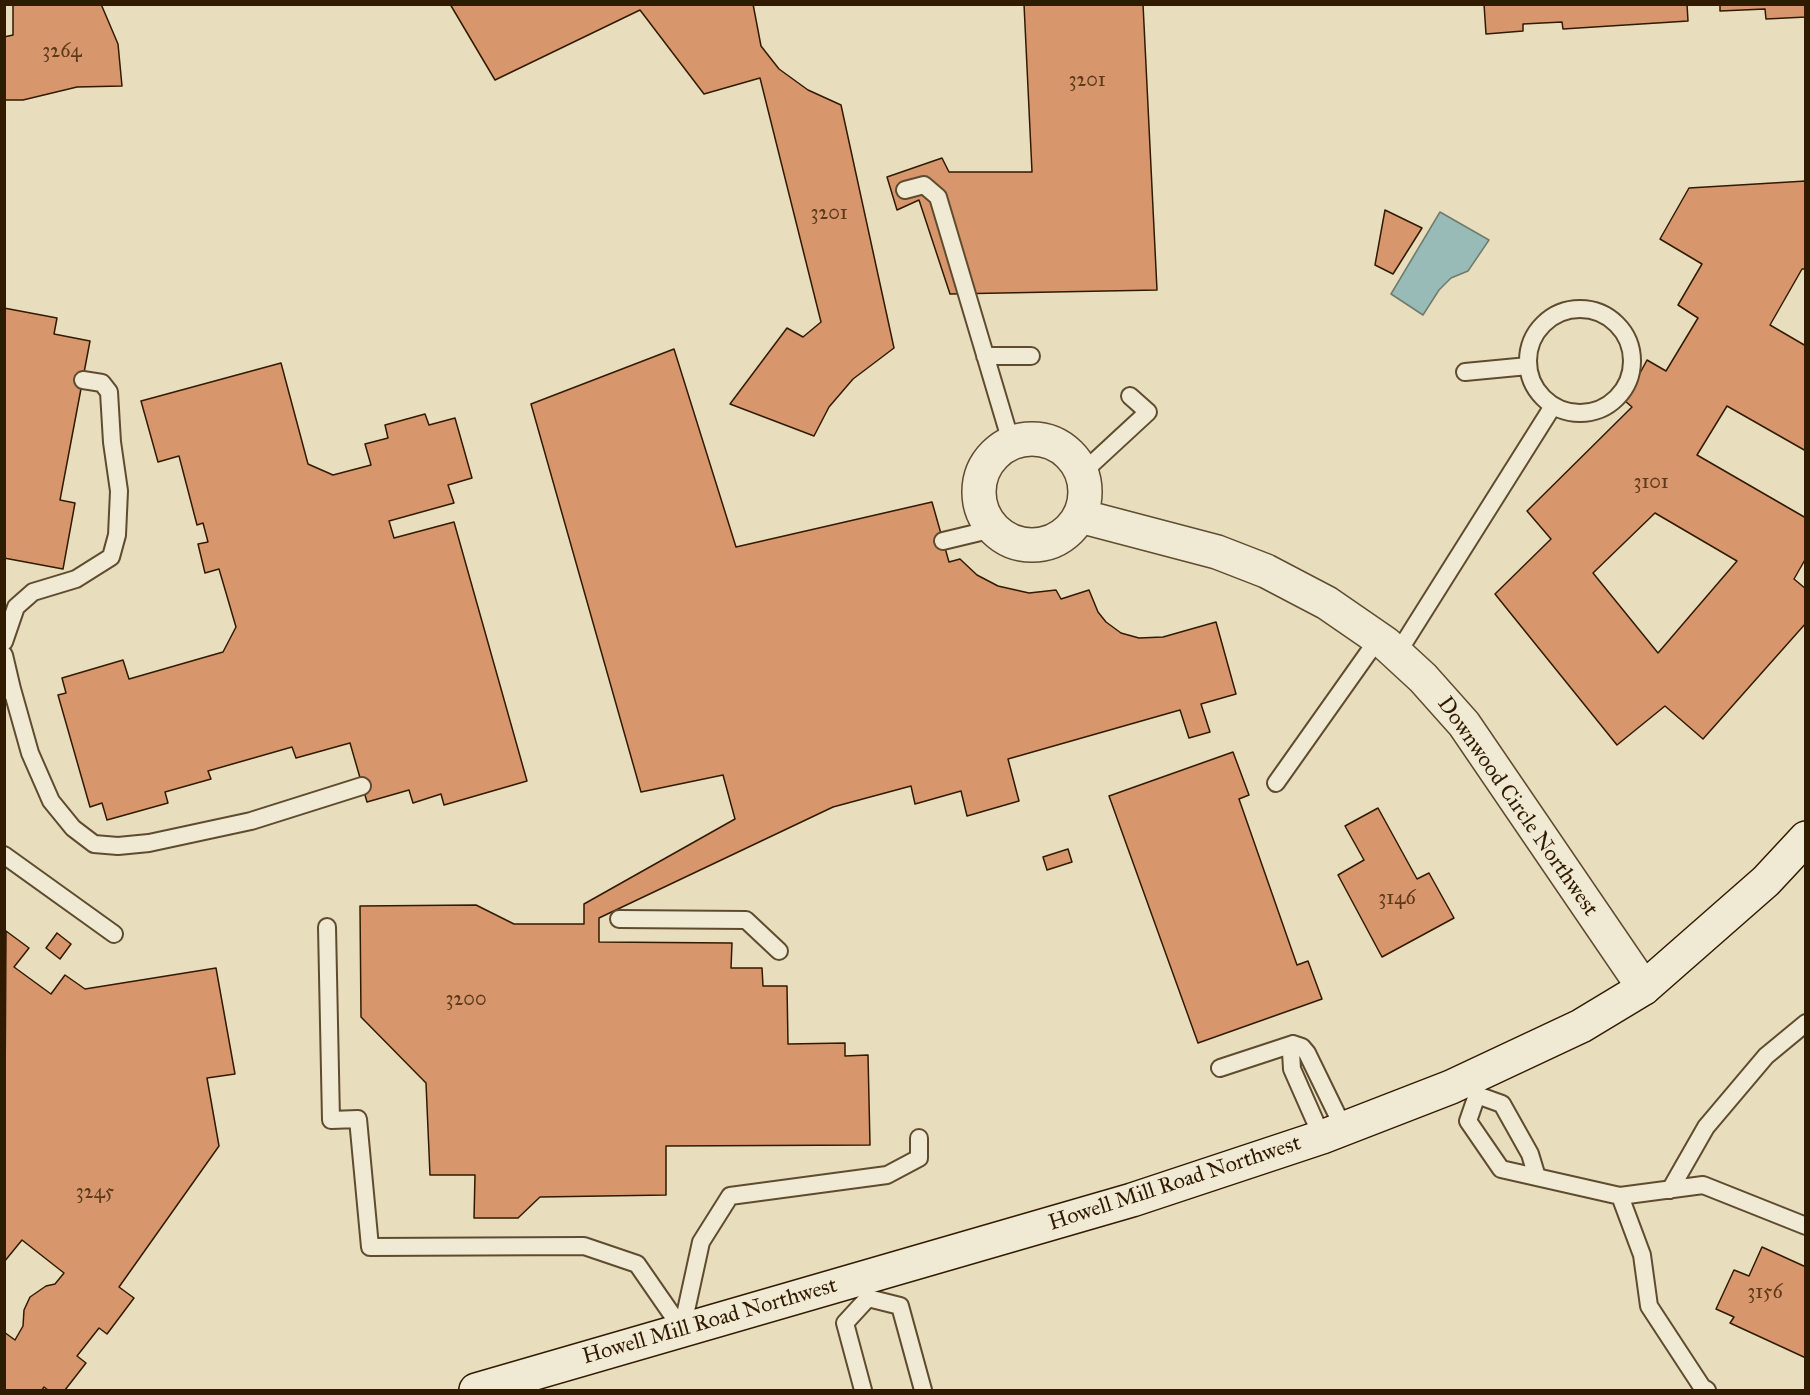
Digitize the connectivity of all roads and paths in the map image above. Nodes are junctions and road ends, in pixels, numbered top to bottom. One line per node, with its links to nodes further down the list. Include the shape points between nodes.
1 (905, 190): 2 (lane, via 924,185 938,197)
2 (985, 356): 3 (lane); 9 (lane)
3 (1031, 356)
4 (1528, 366): 5 (lane); 8 (lane, via 1532,382); 8 (lane, via 1529,349 1536,334 1560,313 1592,310 1620,327 1632,357 1625,389 1600,410 1585,414)
5 (1465, 372)
6 (83, 380): 14 (lane, via 102,383 109,392 119,491 117,535 111,557 76,579 33,592 16,607)
7 (1130, 396): 10 (lane, via 1148,412)
8 (1553, 406): 15 (lane)
9 (1011, 442): 10 (main road, via 1028,438 1061,446); 12 (main road, via 986,465 980,481 983,515)
10 (1082, 473): 11 (main road, via 1085,502)
11 (1080, 516): 12 (main road, via 1070,530 1040,546 1006,540); 15 (main road, Downwood Circle Northwest, via 1217,552 1266,571 1328,603)
12 (993, 529): 13 (lane)
13 (944, 541)
14 (4, 642)
15 (1387, 646): 18 (lane); 26 (main road, Downwood Circle Northwest, via 1423,678 1464,724)
16 (4, 656): 17 (lane)
17 (8, 690): 19 (lane, via 51,801 73,828 94,844 149,843 251,821)
18 (1276, 783)
19 (362, 786)
20 (1806, 838): 26 (main road, Howell Mill Road Northwest, via 1766,881)
21 (4, 855): 24 (lane)
22 (619, 919): 25 (lane, via 746,920)
23 (327, 927): 38 (lane, via 331,1120 358,1119 370,1247 584,1246 637,1264)
24 (114, 934)
25 (779, 951)
26 (1644, 988): 30 (main road, Howell Mill Road Northwest)
27 (1806, 1023): 34 (lane, via 1766,1056 1706,1127)
28 (1293, 1044): 29 (lane); 31 (lane, via 1293,1069); 31 (lane, via 1307,1053)
29 (1220, 1068)
30 (1473, 1087): 31 (main road, Howell Mill Road Northwest); 33 (lane, via 1502,1104 1530,1154); 33 (lane, via 1468,1121 1501,1169)
31 (1333, 1133): 37 (main road, Howell Mill Road Northwest)
32 (919, 1138): 38 (lane, via 920,1158 887,1175 730,1196 701,1242)
33 (1537, 1177): 35 (lane)
34 (1671, 1190): 35 (lane); 36 (lane, via 1703,1185)
35 (1620, 1196): 42 (lane, via 1642,1255 1649,1306)
36 (1806, 1226)
37 (866, 1288): 38 (main road, Howell Mill Road Northwest); 40 (lane, via 845,1323); 41 (lane, via 900,1305)
38 (682, 1329): 39 (main road, Howell Mill Road Northwest)
39 (476, 1390)
40 (863, 1390)
41 (924, 1390)
42 (1707, 1390)

